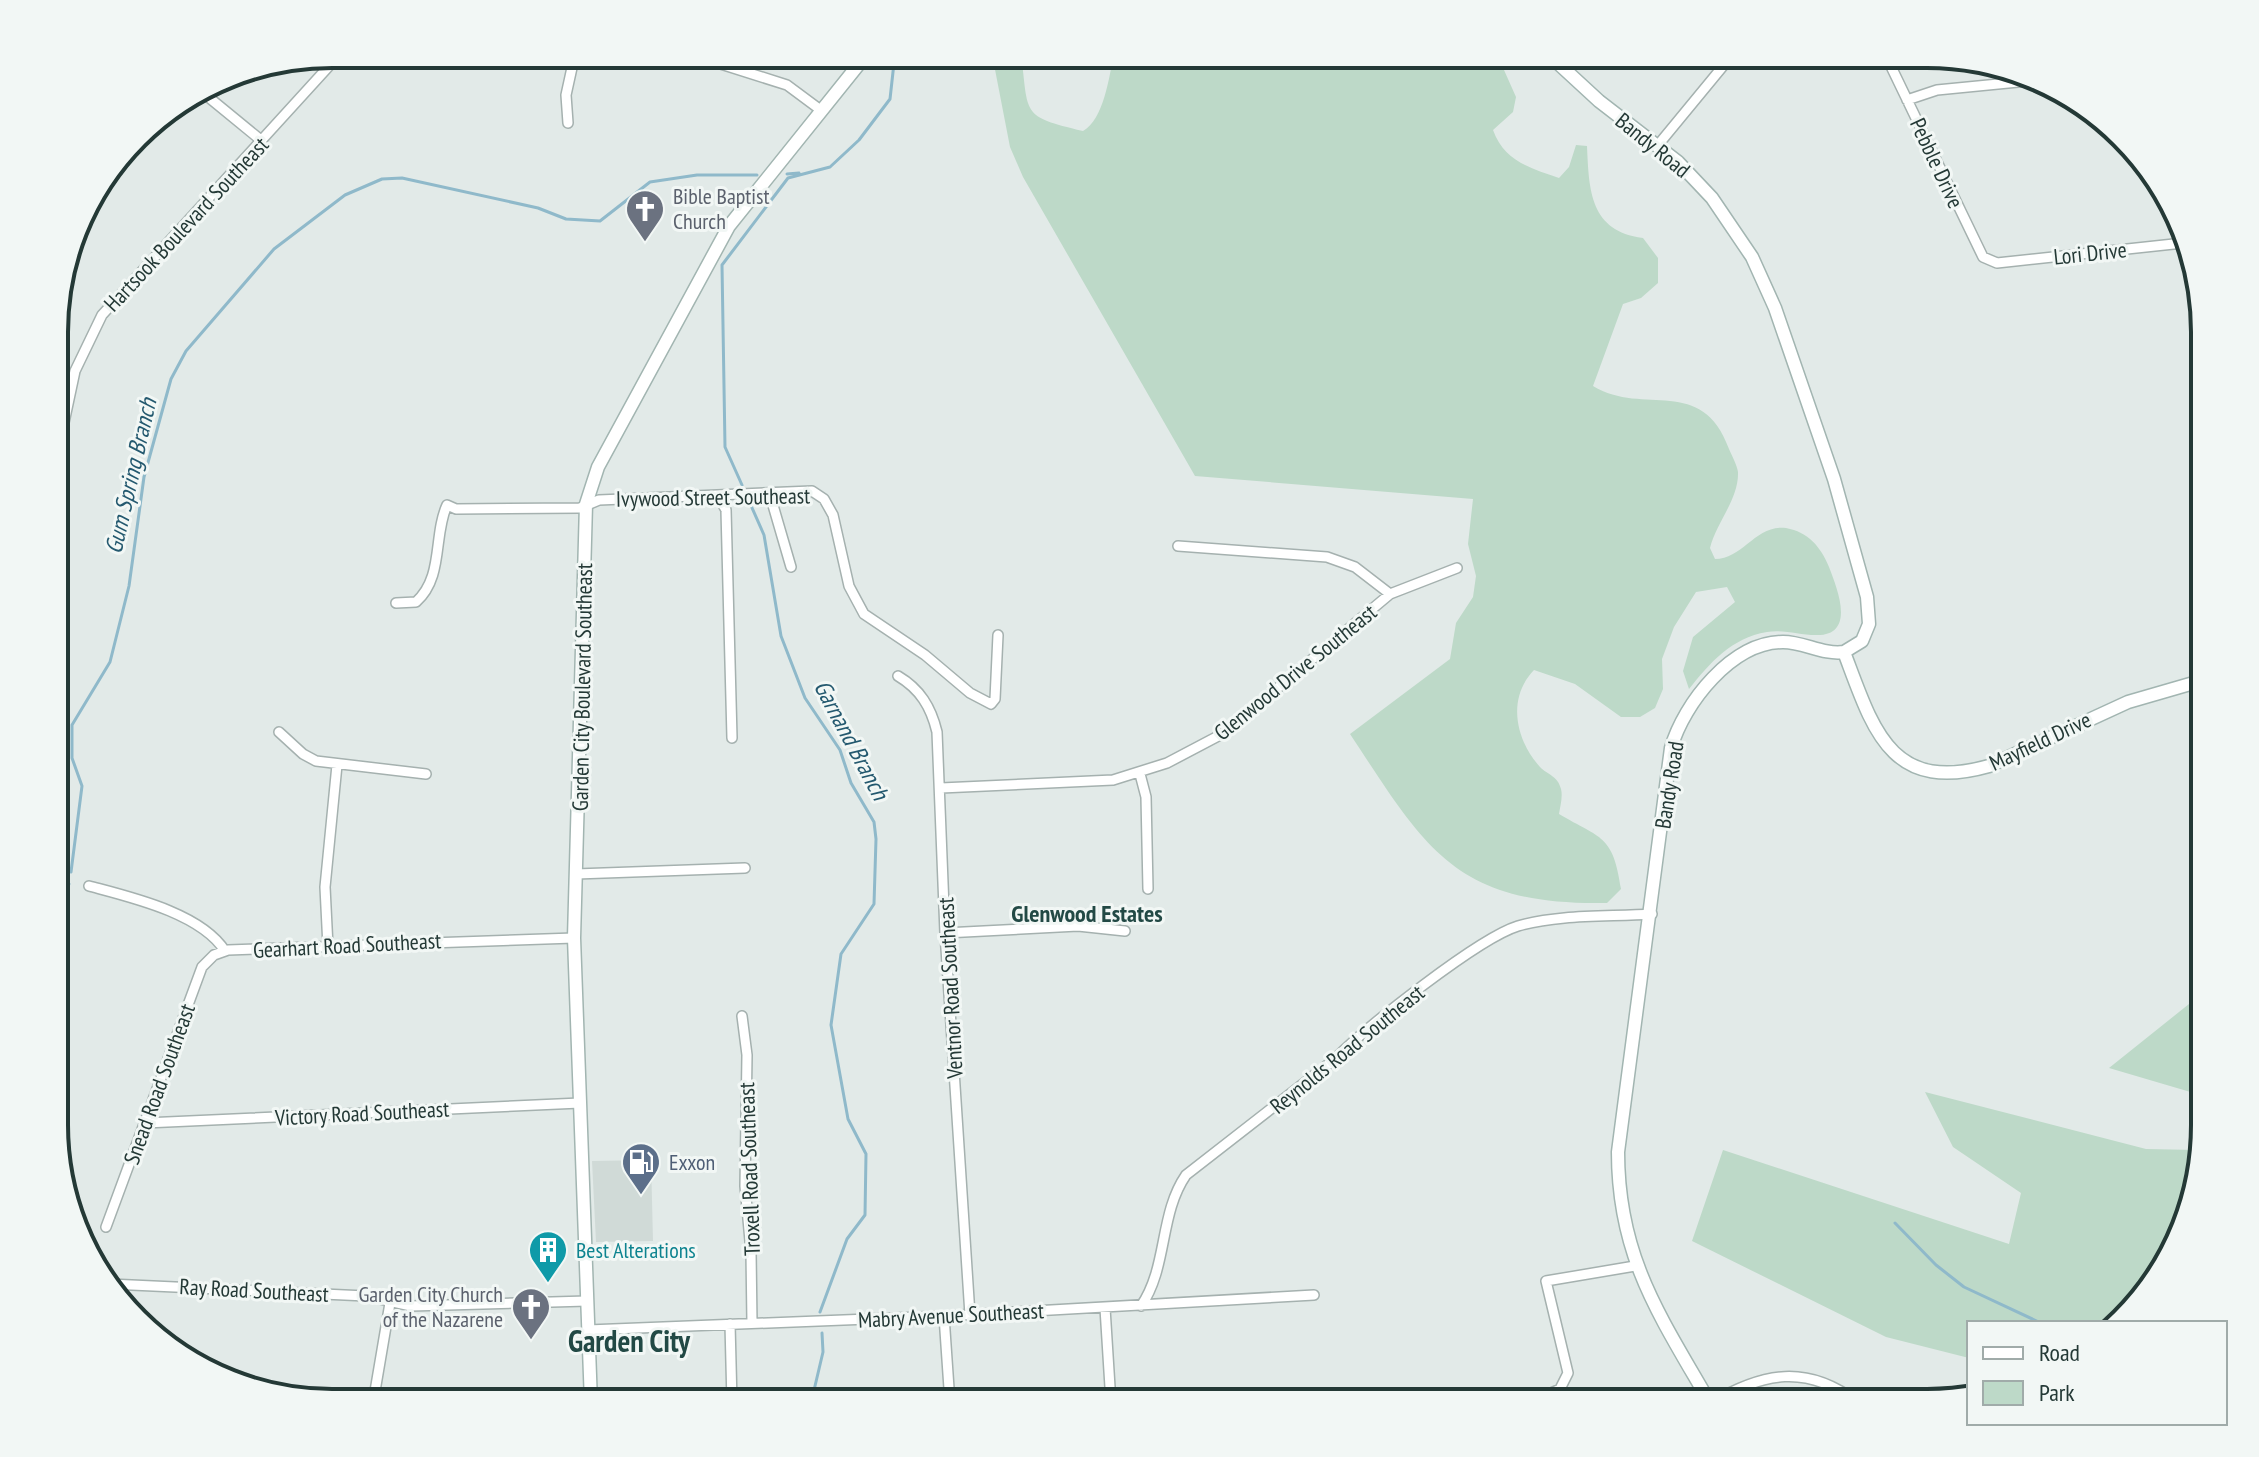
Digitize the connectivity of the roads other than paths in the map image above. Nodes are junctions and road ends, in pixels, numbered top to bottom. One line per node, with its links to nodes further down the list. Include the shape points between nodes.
1 (1563, 68): 14 (street, Bandy Road)
2 (1721, 68): 14 (street)
3 (1892, 68): 10 (street, Pebble Drive)
4 (327, 69): 13 (street, Hartsook Boulevard Southeast)
5 (572, 69): 12 (street)
6 (736, 69): 11 (street, via 787,85)
7 (855, 69): 11 (street, Garden City Boulevard Southeast)
8 (2013, 83): 10 (street, via 1937,90)
9 (209, 98): 13 (street)
10 (1907, 100): 16 (street, Pebble Drive, via 1977,251)
11 (822, 111): 20 (street, Garden City Boulevard Southeast, via 716,247 598,467)
12 (568, 123)
13 (262, 141): 17 (street, Hartsook Boulevard Southeast, via 96,324 75,371)
14 (1658, 145): 27 (street, Bandy Road, via 1697,180 1732,225 1775,308 1823,444 1867,597 1866,634)
15 (2176, 244): 16 (street, Lori Drive)
16 (1997, 263)
17 (68, 404)
18 (770, 495): 19 (street, Ivywood Street Southeast); 22 (street); 26 (street, Ivywood Street Southeast, via 812,491 824,499 838,531 849,586 864,614 991,704)
19 (718, 496): 20 (street, Ivywood Street Southeast); 31 (street, via 726,510)
20 (586, 504): 25 (street, Ivywood Street Southeast, via 456,509 447,505 430,583 416,602); 37 (street, Garden City Boulevard Southeast)
21 (1178, 546): 24 (street, via 1327,557 1363,571)
22 (791, 567)
23 (1457, 568): 24 (street, Glenwood Drive Southeast)
24 (1390, 594): 34 (street, Glenwood Drive Southeast, via 1224,733)
25 (396, 603)
26 (998, 635)
27 (1844, 652): 29 (street, Mayfield Drive, via 1889,750 1909,764 1936,772 1989,766 2128,702); 40 (street, Bandy Road, via 1792,642 1764,645 1716,677 1686,713 1667,772)
28 (898, 676): 35 (street, Ventnor Road Southeast, via 916,689 933,718)
29 (2190, 684)
30 (279, 732): 32 (street, via 303,754)
31 (732, 738)
32 (337, 765): 33 (street); 44 (street, via 325,887)
33 (426, 774)
34 (1140, 774): 35 (street, Glenwood Drive Southeast, via 1066,784); 39 (street, via 1146,797)
35 (941, 788): 42 (street, Ventnor Road Southeast)
36 (745, 868): 37 (street)
37 (576, 874): 43 (street, Garden City Boulevard Southeast)
38 (89, 886): 45 (street, Gearhart Road Southeast, via 167,911 213,936)
39 (1148, 889)
40 (1652, 914): 50 (street, Bandy Road, via 1618,1152 1618,1183); 55 (street, Reynolds Road Southeast, via 1515,927 1442,973 1363,1033 1186,1175 1173,1198 1155,1281)
41 (1125, 931): 42 (street, via 1078,926)
42 (945, 933): 57 (street, Ventnor Road Southeast)
43 (574, 938): 44 (street, Gearhart Road Southeast); 47 (street, Garden City Boulevard Southeast)
44 (328, 947): 45 (street, Gearhart Road Southeast)
45 (225, 951): 48 (street, Snead Road Southeast, via 202,967)
46 (742, 1016): 59 (street, Troxell Road Southeast)
47 (580, 1103): 48 (street, Victory Road Southeast); 53 (street, Garden City Boulevard Southeast)
48 (145, 1123): 49 (street, Snead Road Southeast)
49 (106, 1227)
50 (1635, 1266): 62 (street, via 1546,1281 1568,1373); 63 (street, Bandy Road)
51 (122, 1285): 54 (street, Ray Road Southeast, via 352,1295)
52 (1314, 1295): 55 (street, Mabry Avenue Southeast)
53 (587, 1301): 54 (street, Ray Road Southeast); 61 (street, Garden City Boulevard Southeast)
54 (390, 1303): 66 (street)
55 (1141, 1306): 56 (street, Mabry Avenue Southeast)
56 (1105, 1308): 57 (street, Mabry Avenue Southeast); 70 (street)
57 (970, 1315): 58 (street, Mabry Avenue Southeast)
58 (944, 1316): 59 (street, Mabry Avenue Southeast); 69 (street)
59 (752, 1323): 60 (street, Mabry Avenue Southeast)
60 (730, 1324): 61 (street, Mabry Avenue Southeast); 68 (street)
61 (588, 1330): 67 (street, Garden City Boulevard Southeast)
62 (1560, 1388)
63 (1702, 1388)
64 (1742, 1388): 65 (street, via 1781,1376 1816,1378)
65 (1833, 1388)
66 (375, 1389)
67 (590, 1389)
68 (732, 1389)
69 (949, 1389)
70 (1110, 1389)

